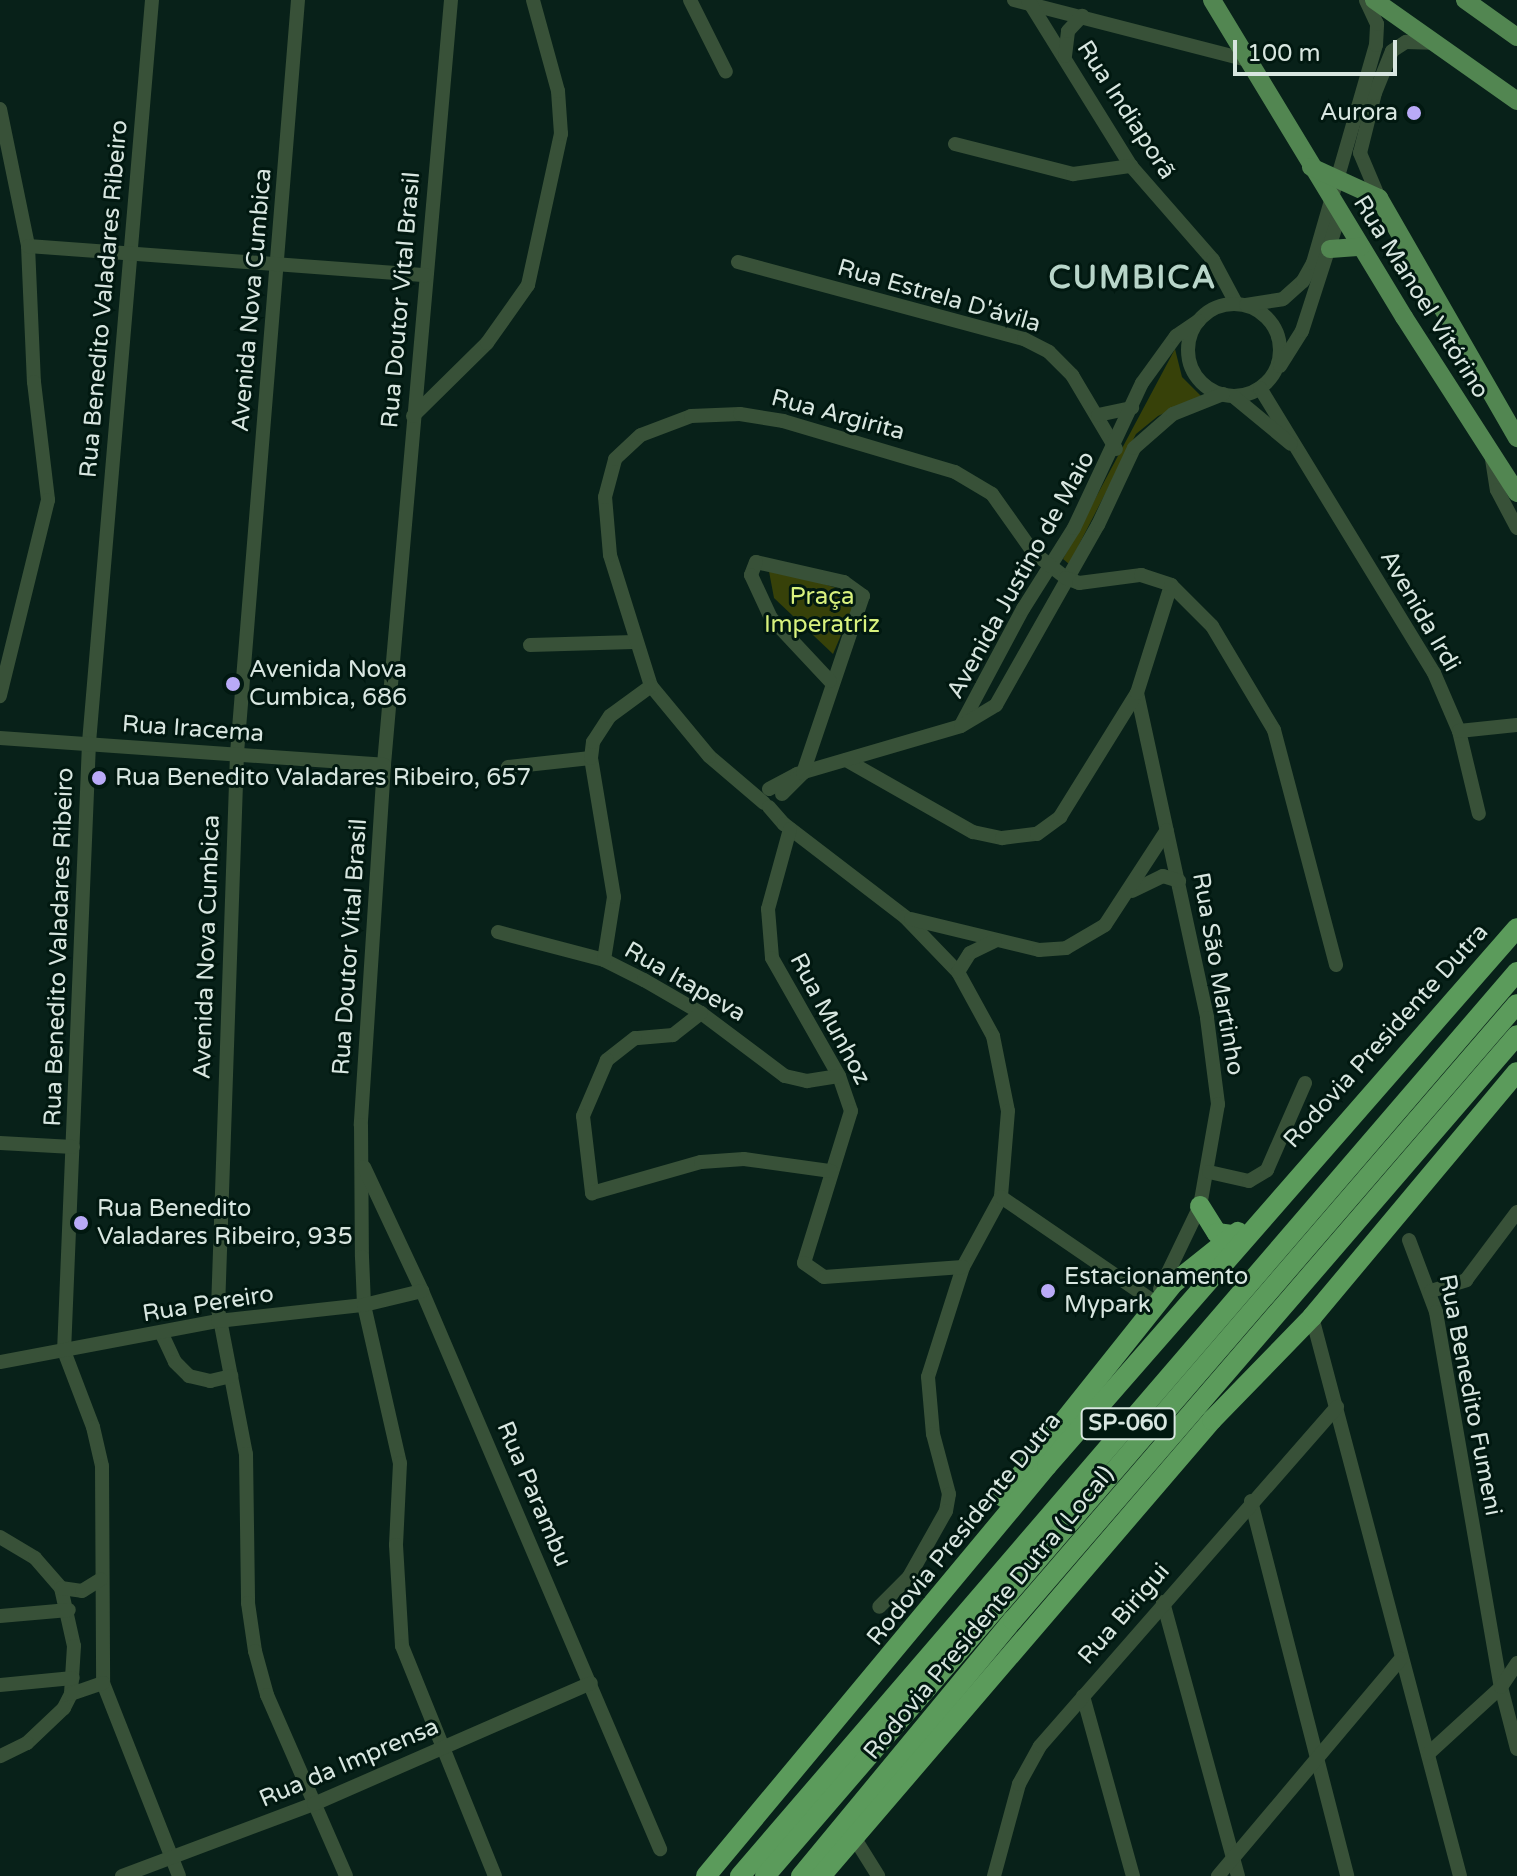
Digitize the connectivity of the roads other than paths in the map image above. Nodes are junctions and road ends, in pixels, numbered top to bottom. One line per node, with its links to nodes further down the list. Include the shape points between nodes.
1 (152, 0): 32 (street, Rua Benedito Valadares Ribeiro)
2 (298, 0): 33 (street, Avenida Nova Cumbica)
3 (451, 0): 35 (street, Rua Doutor Vital Brasil)
4 (533, 0): 45 (street, via 562,112 555,178 528,285 487,343)
5 (690, 0): 20 (street)
6 (1014, 0): 11 (street)
7 (1212, 0): 14 (main road, Rua Manoel Vitórino)
8 (1366, 0): 26 (street, via 1378,34)
9 (1374, 0): 16 (main road)
10 (1465, 0): 12 (main road)
11 (1029, 2): 13 (street); 18 (street, Rua Indiaporã)
12 (1481, 7): 15 (main road)
13 (1082, 16): 17 (street); 18 (street, via 1068,31)
14 (1233, 33): 17 (street); 19 (main road, Rua Manoel Vitórino)
15 (1517, 37)
16 (1436, 45): 21 (main road); 27 (street, Rua Manoel Vitórino, via 1406,42 1386,59 1360,153)
17 (1206, 49): 19 (street)
18 (1065, 56): 24 (street, Rua Indiaporã)
19 (1251, 61): 25 (main road, Rua Manoel Vitórino)
20 (726, 72)
21 (1517, 101)
22 (0, 109): 29 (street)
23 (955, 144): 24 (street, via 1073,174)
24 (1131, 166): 36 (street, Rua Indiaporã)
25 (1311, 167): 26 (main road, Rua Manoel Vitórino); 28 (main road, Rua Manoel Vitórino)
26 (1337, 178): 27 (main road, Rua Manoel Vitórino); 28 (street)
27 (1379, 198): 46 (main road, Rua Manoel Vitórino)
28 (1335, 205): 30 (main road, Rua Manoel Vitórino); 31 (street); 37 (street, via 1303,281 1283,299)
29 (28, 246): 32 (street); 60 (street, via 34,382 48,500)
30 (1361, 247): 31 (main road); 49 (main road, Rua Manoel Vitórino)
31 (1330, 249): 40 (street, via 1296,346)
32 (129, 250): 33 (street); 65 (street, Rua Benedito Valadares Ribeiro)
33 (277, 261): 35 (street); 67 (street, Avenida Nova Cumbica)
34 (738, 262): 44 (street, Rua Estrela D'ávila, via 1024,339 1049,352 1072,375)
35 (426, 275): 45 (street, Rua Doutor Vital Brasil)
36 (1223, 276): 37 (street, Rua Indiaporã); 38 (street)
37 (1241, 304): 38 (street); 40 (street, via 1262,312 1279,335)
38 (1211, 310): 39 (street)
39 (1198, 321): 42 (street, via 1189,342 1193,372 1204,385); 43 (street, Avenida Justino de Maio, via 1161,353)
40 (1275, 372): 41 (street)
41 (1260, 388): 42 (street); 47 (street, Avenida Irdi)
42 (1228, 395): 47 (street, Avenida Irdi); 53 (street, Avenida Justino de Maio, via 1173,414 1134,448)
43 (1132, 408): 44 (street); 48 (street, Avenida Justino de Maio)
44 (1098, 415): 48 (street, Rua Estrela D'ávila)
45 (413, 416): 70 (street, Rua Doutor Vital Brasil)
46 (1517, 438)
47 (1292, 445): 63 (street, Avenida Irdi, via 1411,632)
48 (1116, 449): 52 (street, Avenida Justino de Maio)
49 (1490, 453): 50 (main road, Rua Manoel Vitórino); 51 (street, via 1497,490)
50 (1517, 493)
51 (1517, 528)
52 (1052, 563): 53 (street, Rua Argirita); 55 (street, Rua Argirita, via 992,494 931,464 783,421 714,414 678,420 626,447 608,477 610,555); 62 (street, Avenida Justino de Maio)
53 (1069, 573): 54 (street, via 1079,583 1152,576); 62 (street, Avenida Justino de Maio, via 1004,695 985,714)
54 (1171, 585): 59 (street); 89 (street, via 1212,626 1274,730)
55 (634, 642): 56 (street); 58 (street, Rua Argirita)
56 (530, 645)
57 (830, 681): 57 (street, via 771,618 751,570 756,562 844,582 860,591 863,602); 72 (street)
58 (651, 686): 68 (street, via 599,729); 74 (street, via 736,781)
59 (1137, 693): 73 (street, via 1060,817 1037,834 1002,838 973,832); 77 (street, Rua São Martinho)
60 (0, 696)
61 (1517, 725): 63 (street)
62 (961, 726): 66 (street)
63 (1459, 731): 75 (street, Avenida Irdi)
64 (0, 738): 65 (street, Rua Iracema)
65 (89, 743): 67 (street, Rua Iracema); 99 (street, Rua Benedito Valadares Ribeiro)
66 (871, 753): 69 (street); 73 (street)
67 (237, 754): 70 (street, Rua Iracema); 117 (street, Avenida Nova Cumbica)
68 (591, 758): 71 (street); 88 (street, via 614,897)
69 (846, 760): 72 (street); 73 (street)
70 (384, 765): 100 (street, Rua Doutor Vital Brasil)
71 (508, 767)
72 (803, 773): 74 (street)
73 (874, 777)
74 (772, 798): 76 (street)
75 (1479, 814)
76 (787, 827): 80 (street); 96 (street, Rua Munhoz, via 768,909 768,940 782,982)
77 (1167, 830): 78 (street, Rua São Martinho); 79 (street)
78 (1179, 881): 79 (street, via 1163,876); 103 (street, Rua São Martinho, via 1215,1061 1218,1104)
79 (1132, 891): 85 (street, via 1093,936 1066,948 1039,950)
80 (905, 917): 84 (street); 86 (street)
81 (1517, 918): 87 (main road)
82 (1517, 928): 87 (highway, Rodovia Presidente Dutra / SP-060)
83 (498, 932): 88 (street, Rua Itapeva)
84 (954, 932): 85 (street); 86 (street)
85 (995, 941): 90 (street, via 970,953)
86 (936, 947): 90 (street)
87 (1501, 947): 104 (highway, Rodovia Presidente Dutra / SP-060)
88 (604, 960): 93 (street, Rua Itapeva)
89 (1336, 965)
90 (958, 972): 105 (street, via 993,1036 1005,1084 1009,1132)
91 (1517, 972): 157 (highway, SP-060)
92 (1517, 1004): 158 (highway, SP-060)
93 (701, 1013): 96 (street, Rua Itapeva, via 779,1073 807,1081); 102 (street, via 673,1035 635,1038 607,1060 583,1116 592,1193 701,1162 744,1159)
94 (1517, 1035): 115 (highway, Rodovia Presidente Dutra (Local) / SP-060)
95 (1517, 1072): 101 (highway)
96 (839, 1076): 102 (street, Rua Munhoz, via 851,1126)
97 (1305, 1083): 103 (street, via 1267,1170 1249,1181)
98 (0, 1143): 99 (street)
99 (73, 1147): 119 (street, Rua Benedito Valadares Ribeiro)
100 (360, 1160): 111 (street, Rua Parambu); 114 (street, Rua Doutor Vital Brasil)
101 (1442, 1162): 115 (highway, via 1346,1259); 116 (highway)
102 (831, 1171): 110 (street, Rua Munhoz, via 803,1255 808,1270 824,1277)
103 (1209, 1172): 106 (street, Rua São Martinho)
104 (1285, 1189): 108 (highway); 133 (highway, Rodovia Presidente Dutra / SP-060, via 963,1566)
105 (1001, 1197): 110 (street); 113 (street)
106 (1200, 1206): 108 (highway, via 1217,1233); 113 (street, Rua São Martinho)
107 (1517, 1212): 112 (street, via 1466,1280)
108 (1234, 1235): 113 (highway)
109 (1409, 1240): 112 (street, Rua Benedito Fumeni)
110 (963, 1267): 128 (street, via 928,1377 933,1434 949,1494 946,1511 909,1577)
111 (422, 1291): 114 (street, Rua Pereiro); 136 (street, Rua Parambu)
112 (1431, 1291): 138 (street, Rua Benedito Fumeni)
113 (1155, 1304): 133 (highway, via 883,1654)
114 (364, 1305): 117 (street, Rua Pereiro); 141 (street, Rua Doutor Vital Brasil, via 400,1463 396,1545 402,1646)
115 (1283, 1309): 147 (highway, Rodovia Presidente Dutra (Local) / SP-060)
116 (1312, 1317): 122 (street); 161 (highway, via 1212,1420)
117 (218, 1321): 118 (street, Rua Pereiro); 121 (street, Avenida Nova Cumbica)
118 (161, 1332): 119 (street, Rua Pereiro); 121 (street, via 175,1362 189,1376 210,1381)
119 (64, 1351): 120 (street, Rua Pereiro); 125 (street, Rua Benedito Valadares Ribeiro, via 99,1448)
120 (0, 1362)
121 (231, 1376): 146 (street, Avenida Nova Cumbica, via 246,1454 248,1603 255,1651 267,1695)
122 (1337, 1407): 123 (street, Rua Birigui); 131 (street)
123 (1251, 1501): 127 (street, Rua Birigui); 145 (street)
124 (0, 1537): 126 (street, via 35,1558)
125 (101, 1579): 126 (street, via 82,1591); 135 (street, Rua Benedito Valadares Ribeiro)
126 (61, 1588): 129 (street)
127 (1163, 1602): 140 (street, Rua Birigui); 150 (street)
128 (879, 1607)
129 (69, 1610): 130 (street); 134 (street)
130 (0, 1616)
131 (1401, 1659): 143 (street); 145 (street)
132 (1517, 1663): 138 (street)
133 (878, 1676): 156 (highway, Rodovia Presidente Dutra / SP-060)
134 (73, 1678): 137 (street); 139 (street)
135 (103, 1683): 139 (street); 151 (street, Rua Benedito Valadares Ribeiro)
136 (591, 1683): 141 (street, Rua da Imprensa); 149 (street, Rua Parambu)
137 (0, 1685)
138 (1501, 1687): 142 (street, Rua Benedito Fumeni); 143 (street)
139 (71, 1694): 144 (street, via 50,1725)
140 (1083, 1696): 163 (street, Rua Birigui, via 1029,1764); 164 (street)
141 (445, 1746): 146 (street, Rua da Imprensa); 155 (street, Rua Doutor Vital Brasil)
142 (1517, 1749)
143 (1429, 1753): 168 (street)
144 (0, 1756)
145 (1316, 1763): 150 (street); 167 (street)
146 (314, 1804): 151 (street, Rua da Imprensa); 154 (street, Avenida Nova Cumbica)
147 (845, 1824): 159 (highway, via 813,1847); 160 (highway, SP-060)
148 (857, 1842): 162 (street)
149 (660, 1849)
150 (1233, 1858): 165 (street); 166 (street)
151 (173, 1859): 152 (street, Rua da Imprensa); 153 (street, Rua Benedito Valadares Ribeiro)
152 (122, 1876)
153 (179, 1876)
154 (346, 1876)
155 (495, 1876)
156 (706, 1876)
157 (740, 1876)
158 (765, 1876)
159 (787, 1876)
160 (801, 1876)
161 (821, 1876)
162 (878, 1876)
163 (994, 1876)
164 (1133, 1876)
165 (1218, 1876)
166 (1238, 1876)
167 (1347, 1876)
168 (1460, 1876)

